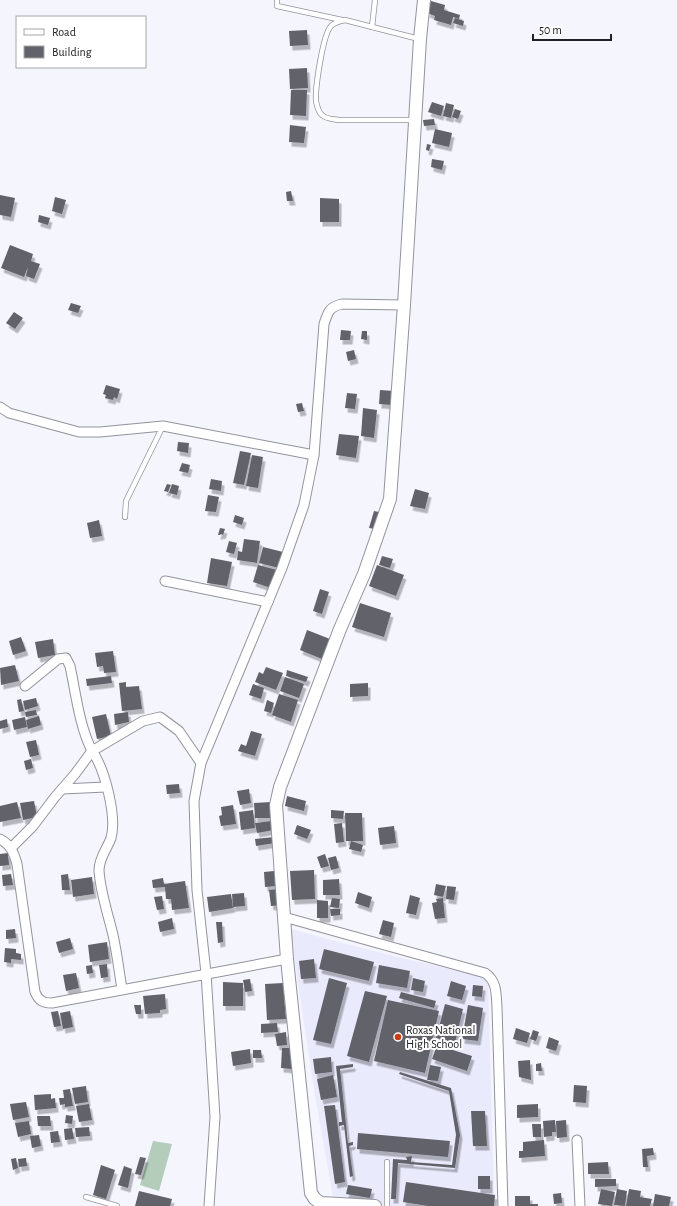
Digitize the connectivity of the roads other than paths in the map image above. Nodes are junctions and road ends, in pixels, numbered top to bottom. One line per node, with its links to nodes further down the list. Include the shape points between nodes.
1 (277, 0): 4 (lane, via 277,6)
2 (375, 0): 5 (lane)
3 (424, 0): 6 (street)
4 (345, 20): 5 (lane); 7 (lane, via 331,26 321,58 316,100 322,116 339,120)
5 (372, 27): 6 (lane)
6 (420, 39): 7 (street)
7 (416, 120): 8 (street)
8 (404, 305): 11 (street, via 342,304 333,306 327,314 324,324); 22 (street, via 390,499 364,574 340,629 280,787 276,805)
9 (0, 407): 10 (street, via 9,413 79,432)
10 (163, 426): 11 (street); 12 (lane, via 126,501)
11 (314, 455): 14 (street, via 304,505)
12 (125, 517)
13 (165, 581): 14 (street)
14 (268, 602): 17 (street)
15 (25, 686): 16 (street, via 58,659 66,658 70,666 80,720)
16 (92, 751): 17 (street, via 143,721 160,717 179,731); 18 (street, via 97,758); 19 (street)
17 (201, 763): 24 (street, via 194,801 197,890)
18 (106, 787): 19 (street); 25 (street, via 113,813 113,827 99,869)
19 (62, 789): 21 (street, via 33,826)
20 (0, 839): 21 (street)
21 (11, 848): 25 (street, via 17,864 35,992 41,1002 52,1003)
22 (284, 917): 23 (street); 33 (street, via 485,973 491,977 496,987 497,1007)
23 (287, 959): 24 (street); 31 (street, via 311,1193 314,1199 321,1203)
24 (206, 973): 25 (street); 30 (street, via 215,1118)
25 (122, 989)
26 (577, 1140): 34 (street)
27 (387, 1162): 32 (lane)
28 (86, 1197): 29 (lane)
29 (117, 1206)
30 (209, 1206)
31 (375, 1206)
32 (387, 1206)
33 (502, 1206)
34 (580, 1206)

